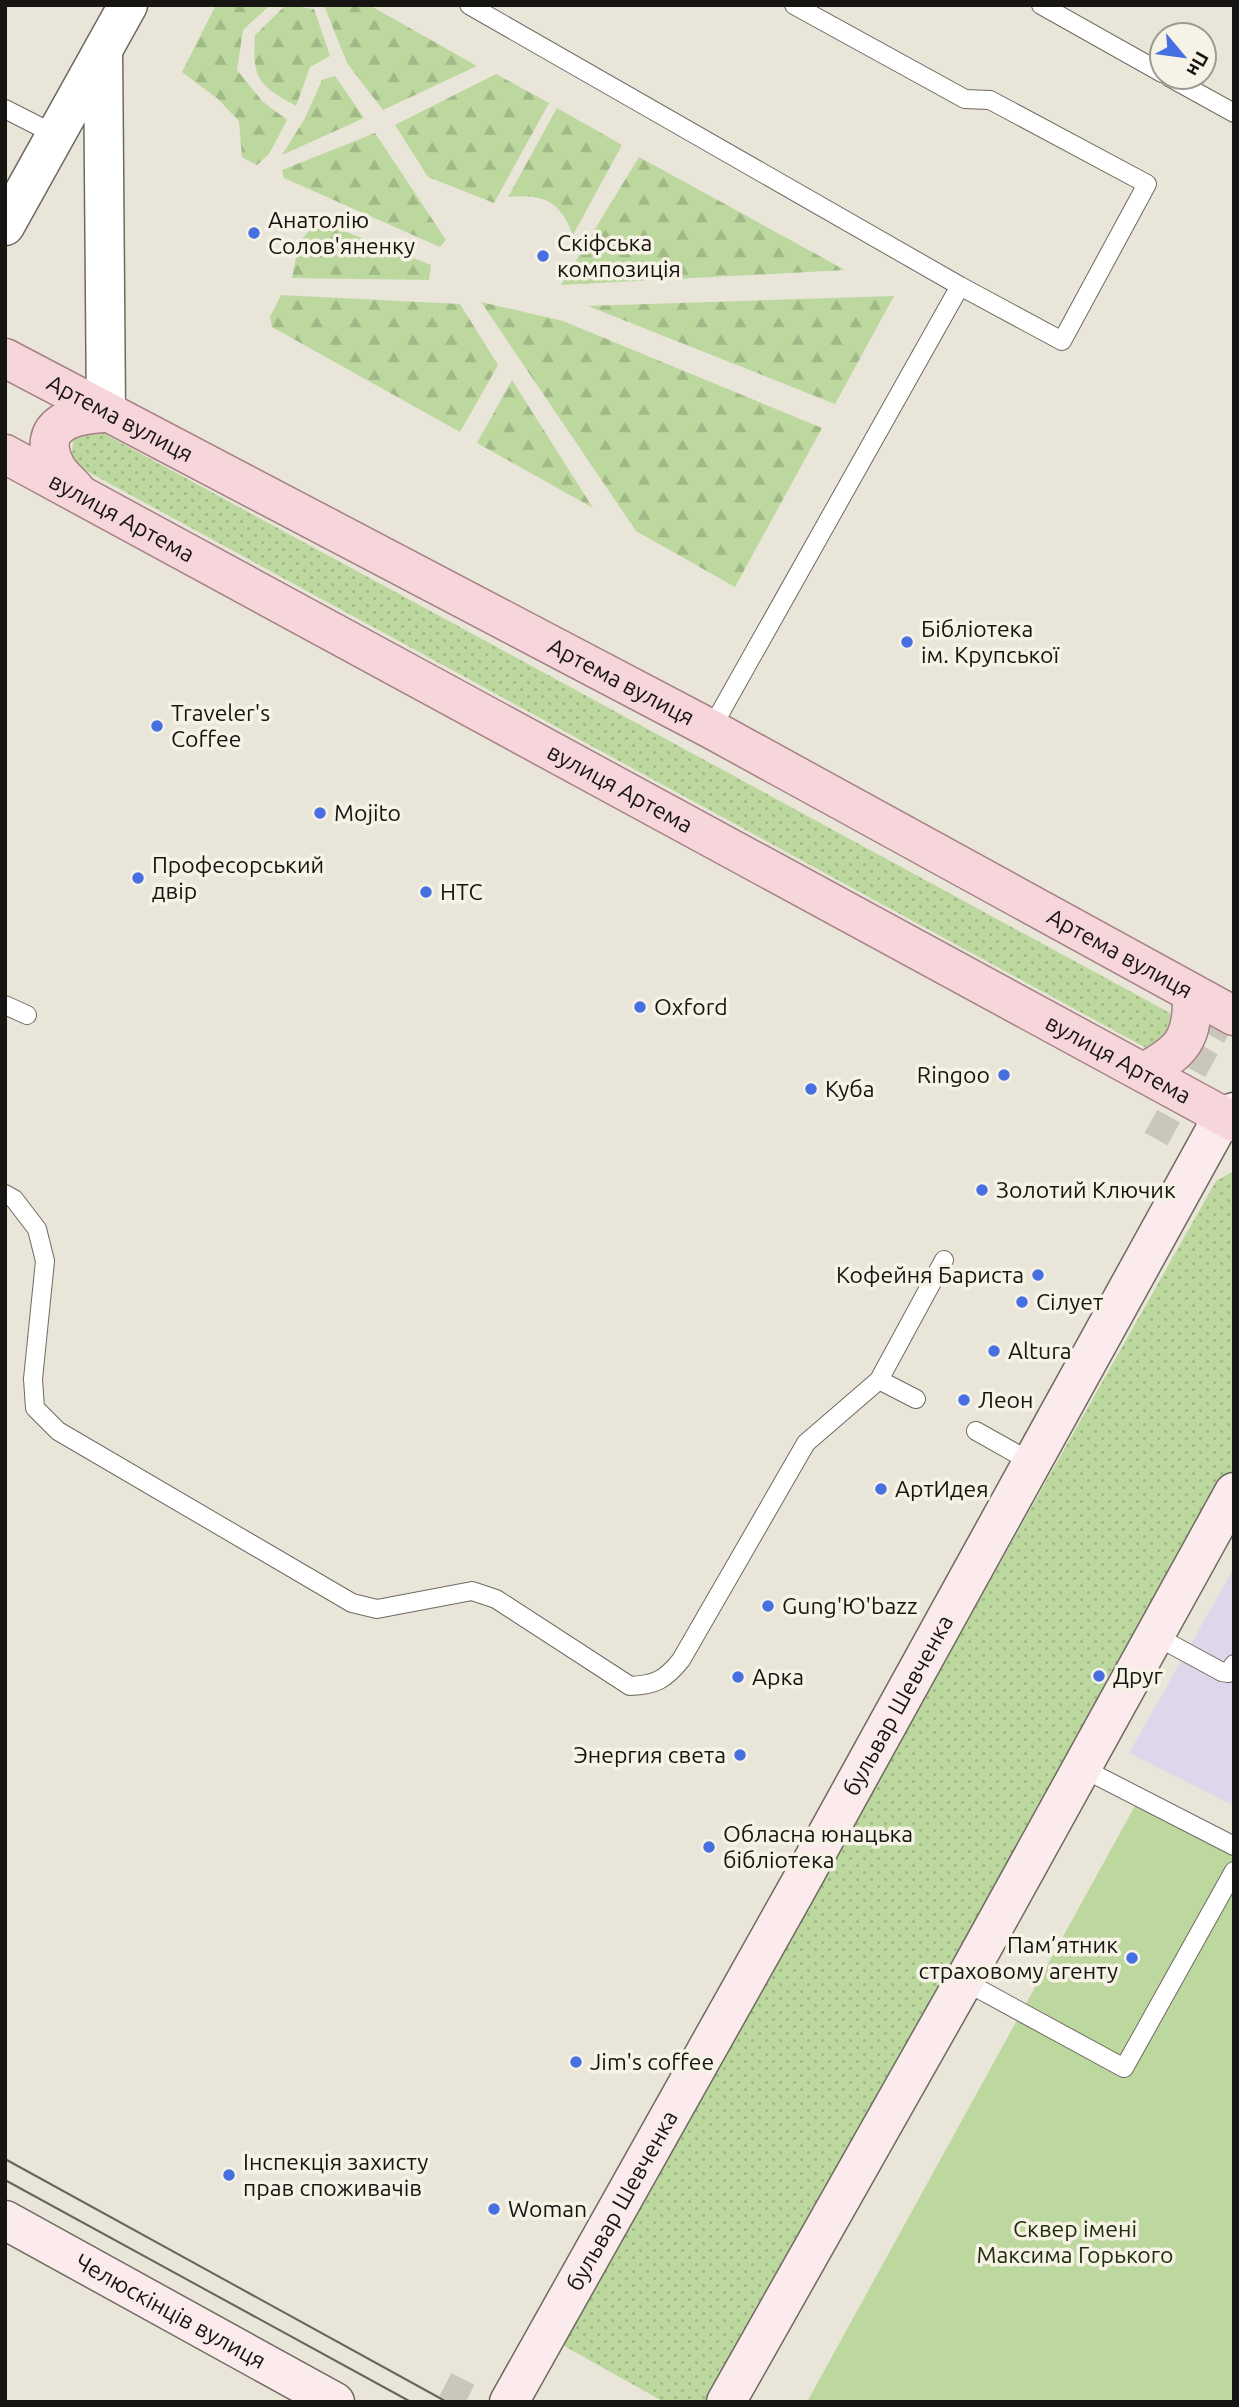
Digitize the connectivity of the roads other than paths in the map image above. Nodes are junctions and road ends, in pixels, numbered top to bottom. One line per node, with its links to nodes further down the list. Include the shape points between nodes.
1 (128, 5): 5 (street)
2 (470, 5): 12 (lane)
3 (794, 5): 12 (lane, via 965,99 990,100 1147,184 1062,341)
4 (1041, 5): 6 (lane)
5 (103, 50): 10 (street); 14 (street)
6 (1148, 65)
7 (1194, 91): 9 (lane)
8 (5, 108): 10 (lane)
9 (1234, 113)
10 (58, 136): 11 (street)
11 (5, 226)
12 (960, 286): 17 (lane)
13 (5, 358): 14 (main road, Артема вулиця)
14 (106, 413): 16 (main road, via 69,416 54,431 49,448 55,467); 17 (main road, Артема вулиця)
15 (5, 454): 16 (main road, вулиця Артема)
16 (81, 495): 22 (main road, вулиця Артема)
17 (711, 729): 18 (main road, Артема вулиця)
18 (1192, 994): 21 (main road, Артема вулиця); 22 (main road, via 1192,1026 1182,1046)
19 (5, 1004): 20 (lane)
20 (27, 1015)
21 (1234, 1016)
22 (1144, 1072): 23 (main road, вулиця Артема)
23 (1230, 1116): 29 (main road, бульвар Шевченка)
24 (5, 1194): 26 (lane, via 37,1229 45,1261 33,1379 35,1408 58,1431 352,1603 377,1609 472,1591 496,1599 630,1686 652,1685 668,1676 806,1443)
25 (944, 1260): 26 (lane)
26 (879, 1380): 27 (lane)
27 (916, 1399)
28 (976, 1431): 29 (lane)
29 (1033, 1463): 39 (main road, бульвар Шевченка)
30 (1234, 1492): 31 (main road)
31 (1154, 1635): 32 (lane, via 1222,1672); 33 (main road)
32 (1234, 1664)
33 (1082, 1768): 34 (lane); 36 (main road)
34 (1234, 1846)
35 (1234, 1871): 36 (lane, via 1124,2068)
36 (964, 1981): 40 (main road)
37 (5, 2220): 38 (main road, Челюскінців вулиця)
38 (335, 2402)
39 (509, 2402)
40 (726, 2402)

